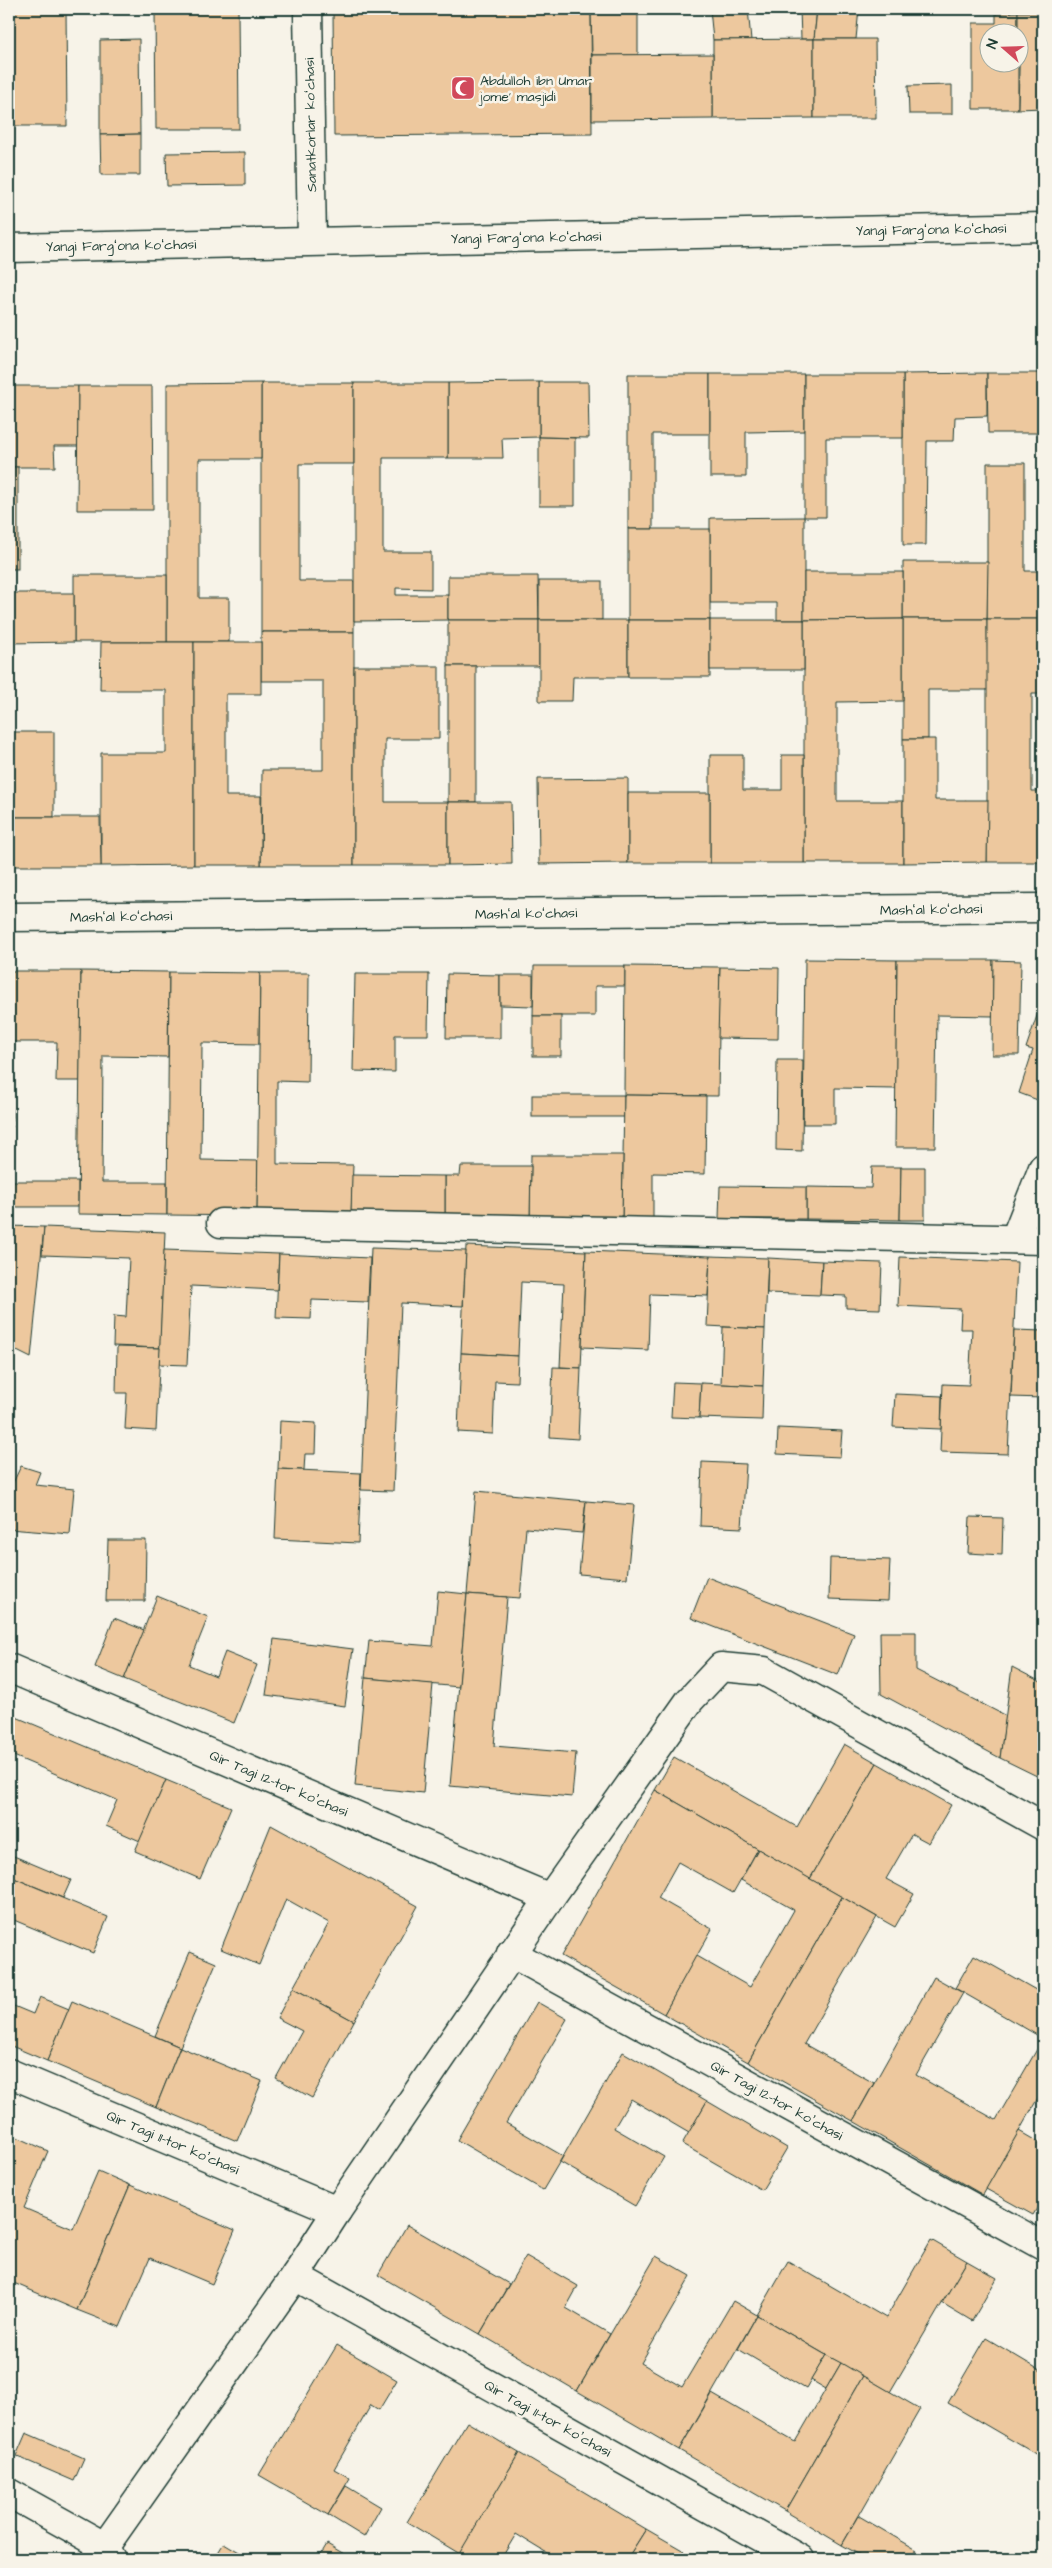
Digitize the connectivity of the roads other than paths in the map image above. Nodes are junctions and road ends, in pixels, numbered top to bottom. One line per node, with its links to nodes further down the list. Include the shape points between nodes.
1 (308, 9): 3 (street, Sanatkorlar koʻchasi)
2 (1043, 227): 3 (street, Yangi Fargʻona koʻchasi)
3 (312, 241): 4 (street, Yangi Fargʻona koʻchasi)
4 (9, 248)
5 (1043, 908): 6 (street, Mashʻal koʻchasi)
6 (9, 918)
7 (1043, 1168): 9 (street)
8 (221, 1223): 9 (street)
9 (1015, 1239): 10 (street)
10 (1043, 1240)
11 (9, 1668): 13 (street, Qir Tagi 12-tor koʼchasi)
12 (1043, 1826): 13 (street, via 764,1671 721,1667 690,1700)
13 (550, 1898): 14 (street)
14 (511, 1953): 16 (street); 17 (street, Qir Tagi 12-tor koʼchasi)
15 (9, 2074): 16 (street, Qir Tagi 11-tor koʼchasi)
16 (337, 2211): 18 (street)
17 (1043, 2246)
18 (296, 2276): 20 (street); 21 (street, Qir Tagi 11-tor koʼchasi)
19 (9, 2493): 20 (street)
20 (103, 2555)
21 (800, 2559)

